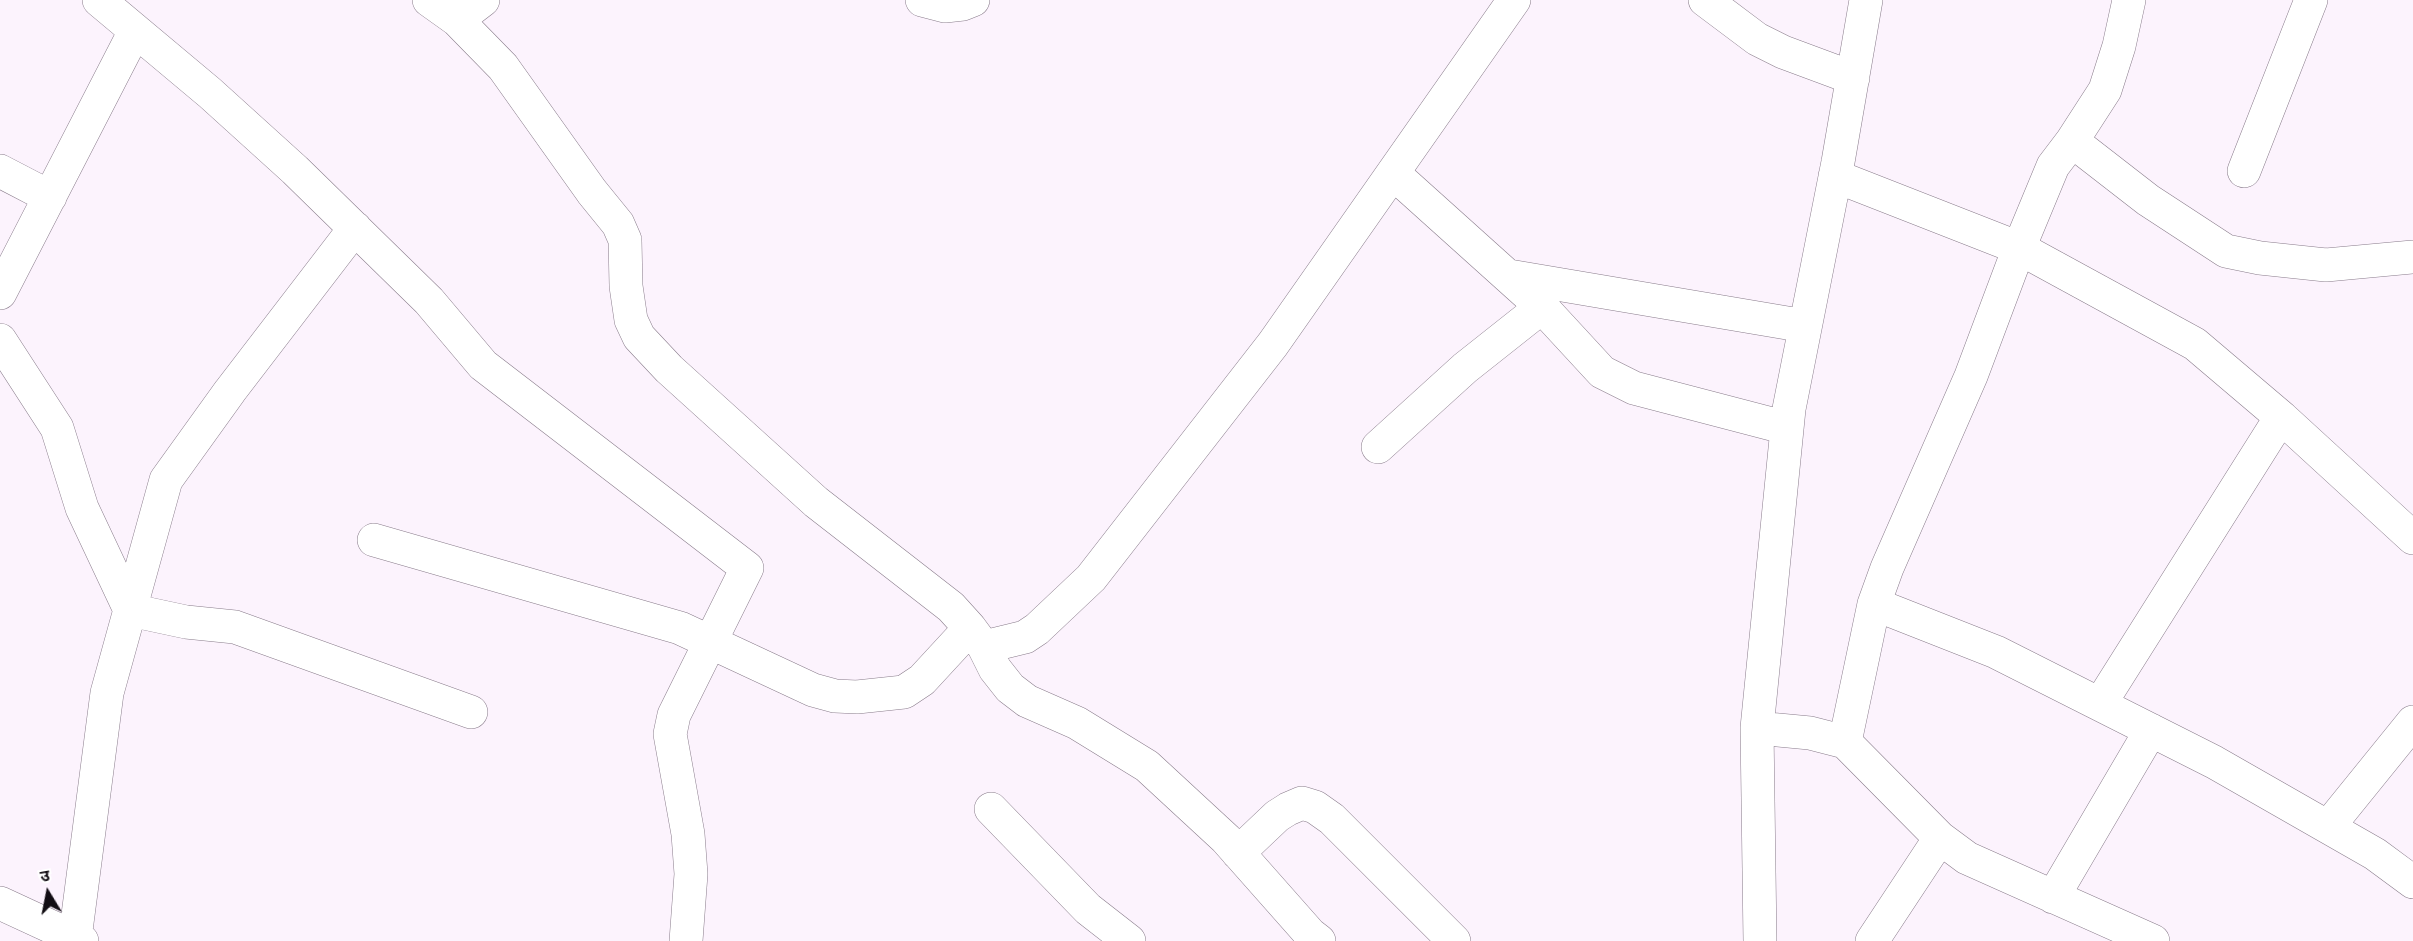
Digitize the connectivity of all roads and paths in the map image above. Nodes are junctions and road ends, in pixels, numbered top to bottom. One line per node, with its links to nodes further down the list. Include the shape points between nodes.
1 (99, 0): 12 (street)
2 (429, 0): 11 (street)
3 (483, 0): 11 (street)
4 (922, 0): 5 (street, via 945,6)
5 (973, 0)
6 (1514, 0): 17 (street)
7 (1705, 0): 13 (street, via 1757,39)
8 (1866, 0): 13 (street)
9 (2129, 0): 14 (street, via 2105,90)
10 (2311, 0): 16 (street)
11 (457, 20): 35 (street, via 503,67 618,224 625,240 631,320 639,338 816,502 951,607)
12 (135, 31): 19 (street); 20 (street, via 278,154)
13 (1853, 78): 18 (street)
14 (2072, 141): 21 (street, via 2053,166); 22 (street, via 2148,200 2226,251 2326,265)
15 (0, 171): 19 (street)
16 (2244, 171)
17 (1393, 173): 23 (street); 35 (street, via 1273,344 1091,578 1025,637)
18 (1835, 176): 21 (street); 26 (street)
19 (50, 197): 24 (street)
20 (355, 228): 34 (street, via 166,480); 36 (street, via 429,301 483,365 747,568)
21 (2019, 248): 28 (street, via 2195,344); 33 (street, via 1971,376)
22 (2413, 257)
23 (1509, 276): 25 (street); 26 (street)
24 (0, 293)
25 (1542, 307): 29 (street, via 1602,372 1618,382); 30 (street, via 1465,368)
26 (1805, 326): 29 (street)
27 (0, 340): 34 (street, via 57,428 82,508)
28 (2281, 417): 31 (street); 37 (street)
29 (1787, 428): 40 (street)
30 (1378, 447)
31 (2413, 538)
32 (374, 540): 36 (street, via 680,628)
33 (1874, 604): 37 (street, via 1996,652); 42 (street)
34 (130, 610): 38 (street, via 235,627); 50 (street, via 107,693)
35 (977, 637): 36 (street, via 904,692 857,697 813,690); 46 (street, via 1010,688 1147,766)
36 (711, 641): 51 (street, via 674,715 670,734 688,834 691,874)
37 (2100, 704): 41 (street)
38 (471, 712)
39 (2413, 722): 44 (street)
40 (1757, 728): 42 (street, via 1810,733); 55 (street)
41 (2151, 730): 44 (street); 48 (street)
42 (1845, 742): 45 (street)
43 (991, 809): 52 (street, via 1088,909)
44 (2328, 827): 47 (street)
45 (1940, 838): 48 (street, via 1984,867); 56 (street)
46 (1238, 853): 53 (street); 54 (street, via 1288,809 1302,803 1316,807)
47 (2413, 882)
48 (2053, 897): 57 (street)
49 (0, 903): 50 (street)
50 (78, 939)
51 (686, 941)
52 (1129, 941)
53 (1318, 941)
54 (1454, 941)
55 (1760, 941)
56 (1872, 941)
57 (2153, 941)

